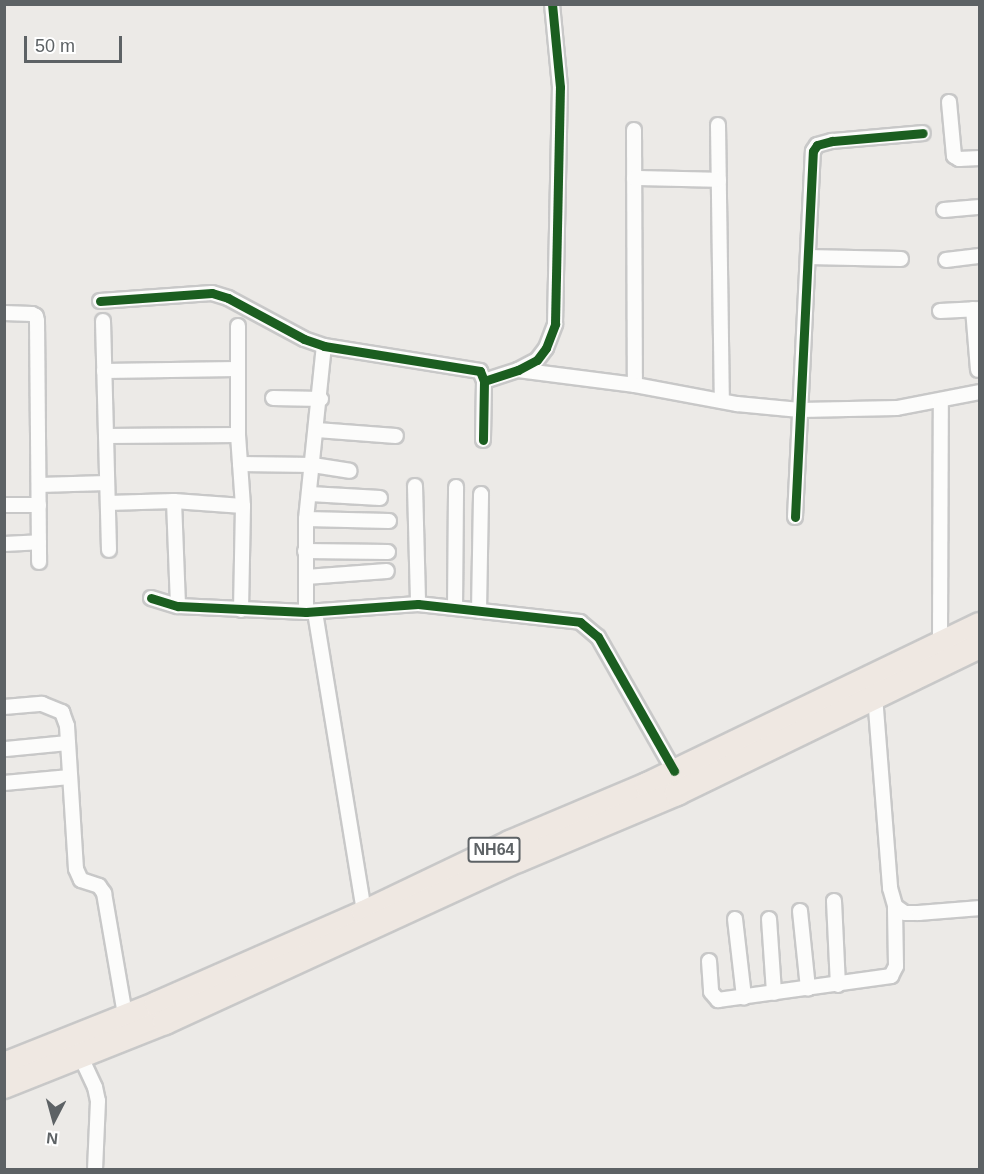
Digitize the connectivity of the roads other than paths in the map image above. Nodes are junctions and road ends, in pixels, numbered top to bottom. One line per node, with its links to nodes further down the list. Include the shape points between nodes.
1 (552, 4): 23 (street, via 560,87 555,324 537,360)
2 (949, 102): 6 (street, via 954,156)
3 (718, 124): 8 (street)
4 (634, 130): 7 (street)
5 (923, 133): 12 (street, via 817,145 813,151)
6 (980, 158)
7 (634, 178): 8 (street); 27 (street)
8 (719, 180): 31 (street)
9 (980, 207): 10 (street)
10 (944, 210)
11 (980, 256): 14 (street)
12 (808, 257): 13 (street); 33 (street)
13 (901, 259)
14 (946, 260)
15 (100, 301): 21 (street, via 219,295)
16 (976, 309): 17 (street); 24 (street)
17 (940, 311)
18 (4, 313): 43 (street, via 36,316)
19 (103, 321): 25 (street)
20 (238, 326): 22 (street)
21 (324, 346): 26 (street, via 480,371); 30 (street)
22 (237, 369): 25 (street); 35 (street)
23 (518, 370): 26 (street); 27 (street)
24 (978, 370)
25 (104, 371): 36 (street)
26 (484, 381): 38 (street)
27 (635, 385): 31 (street)
28 (980, 392): 32 (street)
29 (273, 398): 30 (street)
30 (321, 399): 34 (street)
31 (722, 401): 33 (street)
32 (941, 401): 33 (street, via 897,408); 73 (street)
33 (800, 410): 54 (street)
34 (317, 430): 37 (street); 40 (street)
35 (238, 435): 36 (street); 39 (street)
36 (106, 436): 42 (street)
37 (396, 436)
38 (483, 440)
39 (240, 464): 40 (street); 53 (street)
40 (313, 465): 41 (street); 46 (street)
41 (350, 471)
42 (107, 483): 43 (street); 50 (street)
43 (39, 485): 52 (street)
44 (415, 486): 66 (street)
45 (456, 488): 68 (street)
46 (310, 494): 48 (street); 55 (street)
47 (481, 494): 70 (street)
48 (380, 498)
49 (174, 501): 50 (street); 53 (street); 67 (street)
50 (108, 503): 59 (street)
51 (4, 505): 52 (street)
52 (39, 505): 57 (street)
53 (243, 506): 69 (street)
54 (795, 517)
55 (306, 519): 56 (street); 60 (street)
56 (389, 521)
57 (39, 542): 58 (street); 62 (street)
58 (4, 544)
59 (109, 550)
60 (305, 551): 61 (street); 64 (street)
61 (388, 552)
62 (39, 562)
63 (387, 572): 64 (street)
64 (306, 577): 71 (street)
65 (151, 598): 67 (street)
66 (418, 604): 68 (street); 71 (street)
67 (178, 606): 69 (street)
68 (456, 608): 70 (street)
69 (241, 610): 71 (street)
70 (479, 611): 79 (street, via 571,620 589,627)
71 (310, 612): 88 (street)
72 (980, 625): 73 (highway, NH64)
73 (940, 643): 79 (highway, NH64)
74 (980, 646): 75 (highway, NH64)
75 (875, 696): 83 (street, via 890,888); 88 (highway, NH64, via 677,793)
76 (4, 707): 77 (street, via 53,706 62,712)
77 (68, 743): 78 (street); 80 (street)
78 (6, 749)
79 (674, 771): 88 (highway, NH64, via 510,843)
80 (70, 777): 81 (street); 94 (street, via 76,869 81,879 104,892)
81 (4, 783)
82 (834, 901): 90 (street)
83 (895, 906): 84 (street, via 905,913 919,914); 90 (street, via 896,966 891,976)
84 (980, 908)
85 (800, 911): 91 (street)
86 (735, 919): 93 (street)
87 (769, 919): 92 (street)
88 (366, 922): 94 (highway, NH64)
89 (709, 962): 93 (street, via 714,998)
90 (838, 985): 91 (street)
91 (808, 989): 92 (street)
92 (774, 993): 93 (street)
93 (744, 997)
94 (127, 1026): 95 (highway, NH64); 96 (highway, NH64)
95 (80, 1055): 97 (highway, NH64); 98 (street, via 98,1101)
96 (4, 1065)
97 (4, 1086)
98 (95, 1170)

